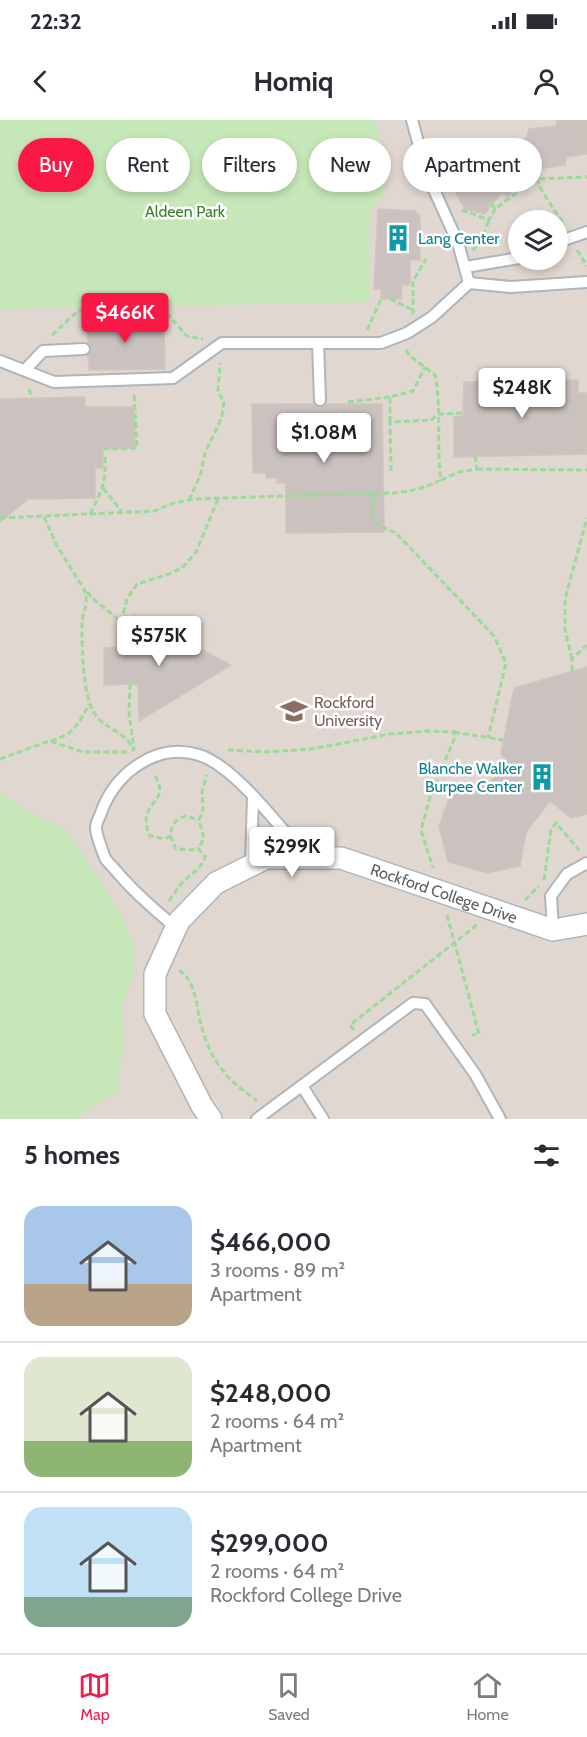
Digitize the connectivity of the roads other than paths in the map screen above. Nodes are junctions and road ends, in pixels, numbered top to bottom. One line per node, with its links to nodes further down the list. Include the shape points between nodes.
1 (412, 120): 5 (lane, via 426,174)
2 (587, 232): 3 (lane)
3 (568, 238)
4 (508, 260): 5 (lane)
5 (466, 267): 7 (lane)
6 (587, 282): 7 (lane, via 511,287)
7 (469, 283): 8 (lane, via 432,317 399,336 381,342)
8 (318, 343): 11 (lane, via 222,344 173,378 54,382); 12 (lane)
9 (84, 349): 11 (lane, via 43,351)
10 (0, 361): 11 (lane)
11 (25, 370)
12 (320, 400)
13 (253, 797): 14 (lane); 16 (lane); 18 (lane, via 221,767 200,755 182,752 157,755 128,770 107,797 96,826 106,859 132,890)
14 (307, 858): 16 (street, Rockford College Drive, via 266,858); 19 (street, Rockford College Drive, via 341,858)
15 (587, 863): 19 (lane, via 567,874 551,896)
16 (251, 865): 18 (street, Rockford College Drive, via 216,883)
17 (587, 924): 19 (street, Rockford College Drive)
18 (176, 928): 21 (street, Rockford College Drive, via 155,974 155,1014)
19 (553, 930)
20 (302, 1086): 22 (lane); 23 (lane); 24 (lane, via 411,1005 425,1004 475,1074)
21 (211, 1119)
22 (257, 1119)
23 (323, 1119)
24 (500, 1119)

